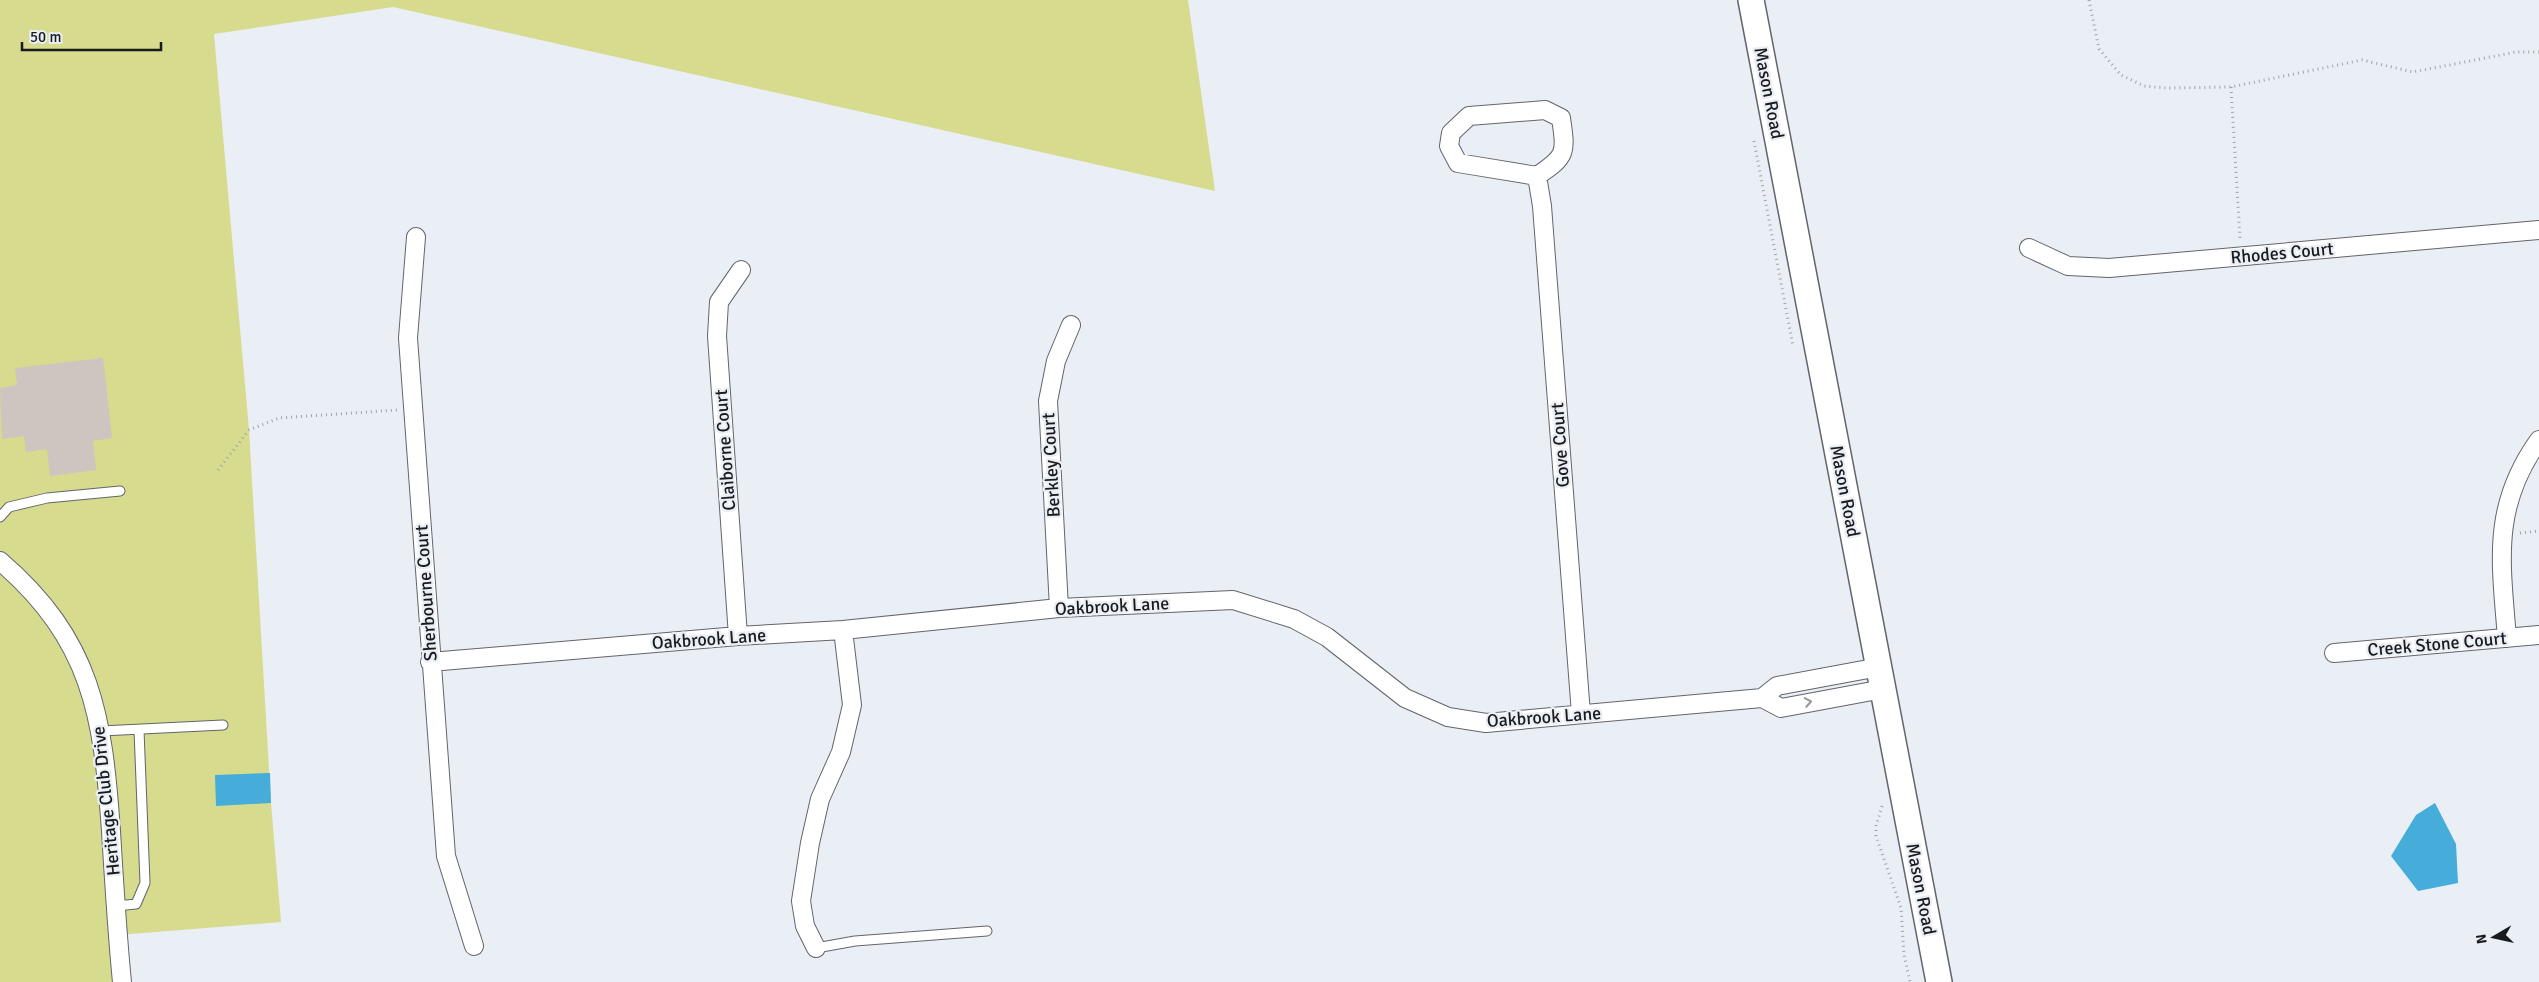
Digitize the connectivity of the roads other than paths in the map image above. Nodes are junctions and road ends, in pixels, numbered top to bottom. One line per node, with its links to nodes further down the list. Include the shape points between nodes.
1 (1751, 0): 19 (main road, Mason Road)
2 (1537, 176): 2 (street, via 1458,163 1449,146 1451,133 1469,116 1545,110 1560,118 1565,146 1557,162); 20 (street, Gove Court, via 1542,206)
3 (2539, 230): 5 (street, Rhodes Court, via 2109,268 2081,268 2054,261)
4 (416, 237): 18 (street, Sherbourne Court, via 408,338)
5 (2028, 248)
6 (741, 270): 15 (street, Claiborne Court, via 719,302 717,336)
7 (1071, 325): 12 (street, Berkley Court, via 1056,361 1048,401)
8 (2539, 440): 16 (street, via 2514,482 2506,508 2501,563)
9 (120, 491): 10 (lane, via 47,498 9,507)
10 (0, 517)
11 (0, 561): 23 (street, Heritage Club Drive, via 30,589 62,630 92,691)
12 (1059, 608): 13 (street, Oakbrook Lane); 20 (street, Oakbrook Lane, via 1233,600 1294,619 1327,637 1405,698 1448,717 1486,723)
13 (843, 630): 15 (street, Oakbrook Lane); 27 (street, via 852,705 841,752 820,799 801,901 805,926)
14 (2539, 635): 16 (street, Creek Stone Court)
15 (738, 636): 18 (street, Oakbrook Lane)
16 (2507, 638): 17 (street, Creek Stone Court)
17 (2334, 653)
18 (430, 662): 26 (street, Sherbourne Court, via 446,856)
19 (1881, 678): 20 (street, Oakbrook Lane, via 1777,686 1762,698); 29 (main road, Mason Road)
20 (1581, 714)
21 (223, 726): 22 (lane)
22 (139, 730): 23 (lane); 24 (lane, via 146,883 136,904)
23 (101, 731): 24 (street, Heritage Club Drive)
24 (116, 906): 28 (street, Heritage Club Drive)
25 (987, 931): 27 (lane, via 855,941)
26 (474, 946)
27 (816, 948)
28 (122, 982)
29 (1939, 982)

